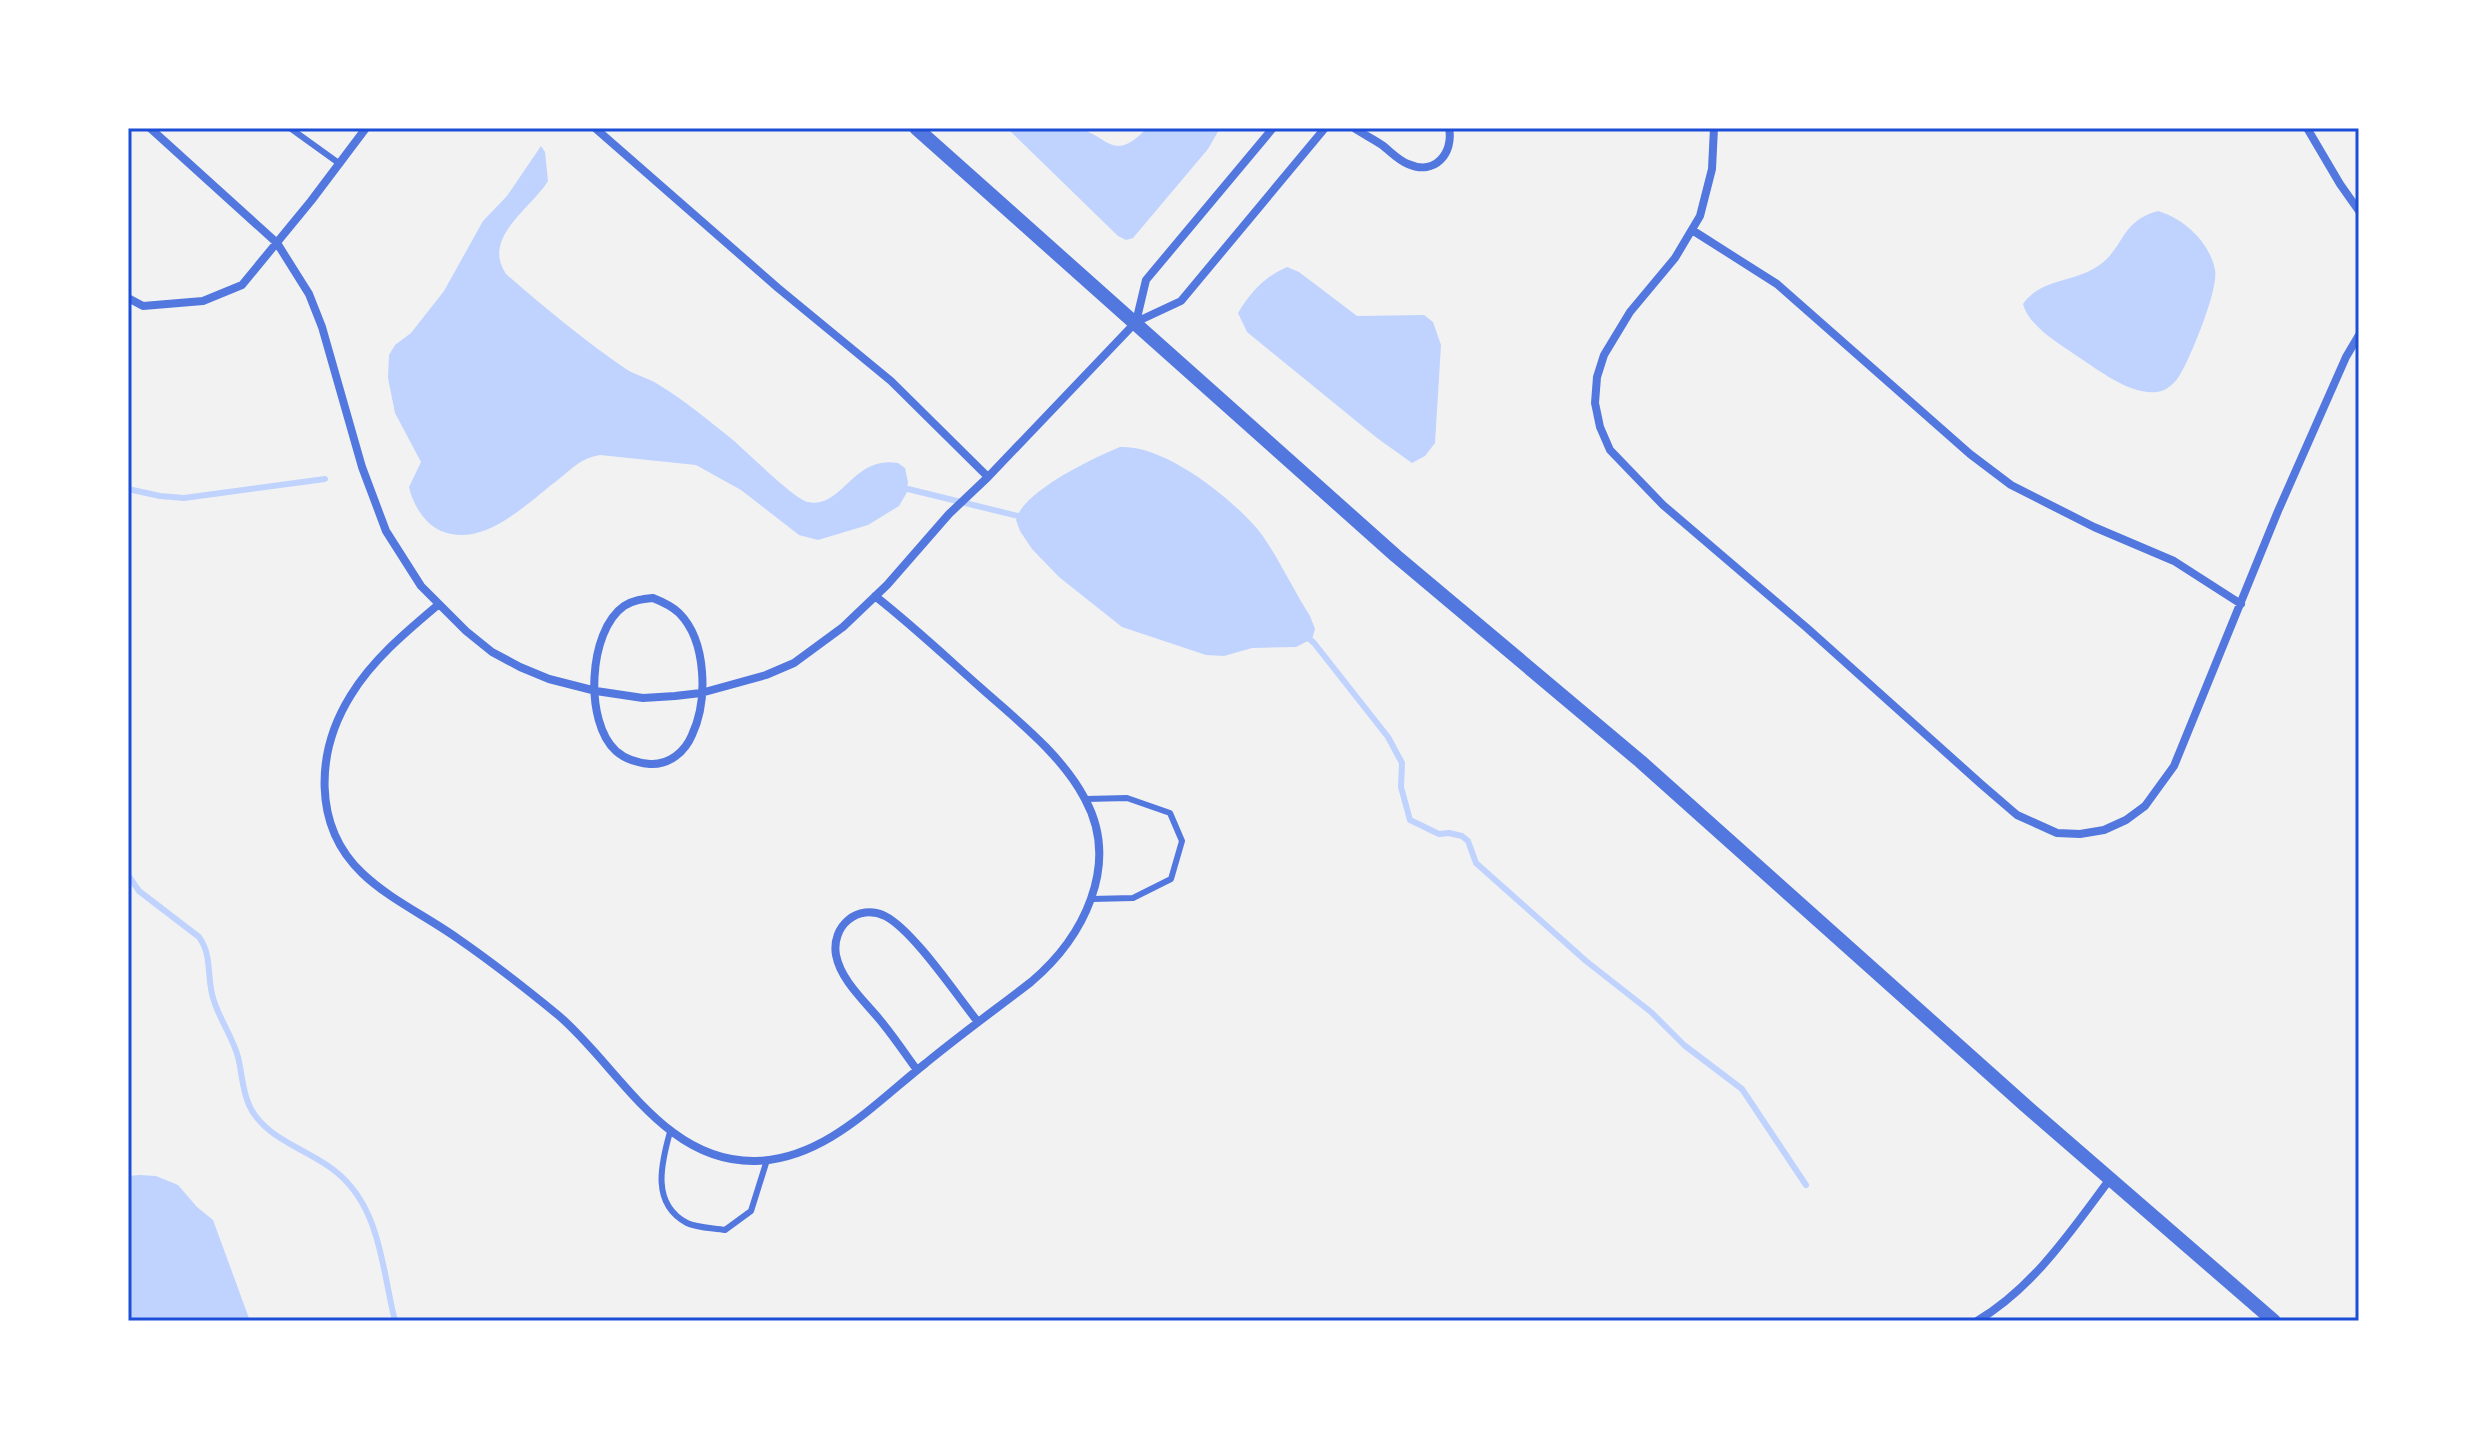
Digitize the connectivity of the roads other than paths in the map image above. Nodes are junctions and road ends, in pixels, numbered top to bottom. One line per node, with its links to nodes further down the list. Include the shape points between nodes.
1 (150, 128): 15 (street)
2 (290, 128): 12 (lane)
3 (366, 128): 12 (street)
4 (595, 128): 19 (street, via 891,381)
5 (916, 128): 17 (street)
6 (1273, 128): 17 (street, via 1146,280)
7 (1325, 128): 17 (street, via 1181,301)
8 (1354, 128): 9 (street, via 1408,164 1422,167 1445,158 1451,145)
9 (1449, 128)
10 (1714, 128): 14 (street, via 1707,194)
11 (2307, 128): 13 (street)
12 (340, 164): 15 (street)
13 (2359, 211)
14 (1692, 230): 22 (street, via 1777,284 2011,485 2174,561); 22 (street, via 1604,355 1595,403 1610,450 1663,505 2017,815 2057,833 2080,834 2104,830 2145,806 2174,766)
15 (277, 243): 16 (street, via 242,285 203,301 143,306); 21 (street, via 309,294 322,327 386,531)
16 (128, 298)
17 (1136, 322): 19 (street); 31 (street)
18 (2359, 335): 22 (street)
19 (988, 477): 20 (street)
20 (875, 596): 24 (street, via 794,663); 25 (street, via 998,702)
21 (439, 604): 23 (street, via 492,652 549,679); 29 (street, via 364,676 339,716 324,788 334,836 363,875 556,1014)
22 (2241, 604)
23 (596, 691): 24 (street, via 643,698); 24 (street, via 600,726 617,752 658,764 671,760 690,740); 24 (street, via 599,647 612,618 637,600 653,598 668,604 691,629 700,660)
24 (701, 693)
25 (1086, 799): 26 (street, via 1099,849); 26 (lane, via 1127,798 1170,813 1182,841 1171,879 1133,898)
26 (1092, 899): 27 (street, via 1083,923 1051,965)
27 (978, 1022): 28 (street); 28 (street, via 902,927 865,911 847,919 837,934 836,954 844,975)
28 (917, 1070): 30 (street, via 823,1142)
29 (670, 1132): 30 (street, via 732,1159); 30 (lane, via 660,1166 665,1202 688,1224 725,1230 751,1211)
30 (767, 1160)
31 (2110, 1179): 32 (street, via 2037,1274); 33 (street)
32 (1977, 1321)
33 (2274, 1321)

